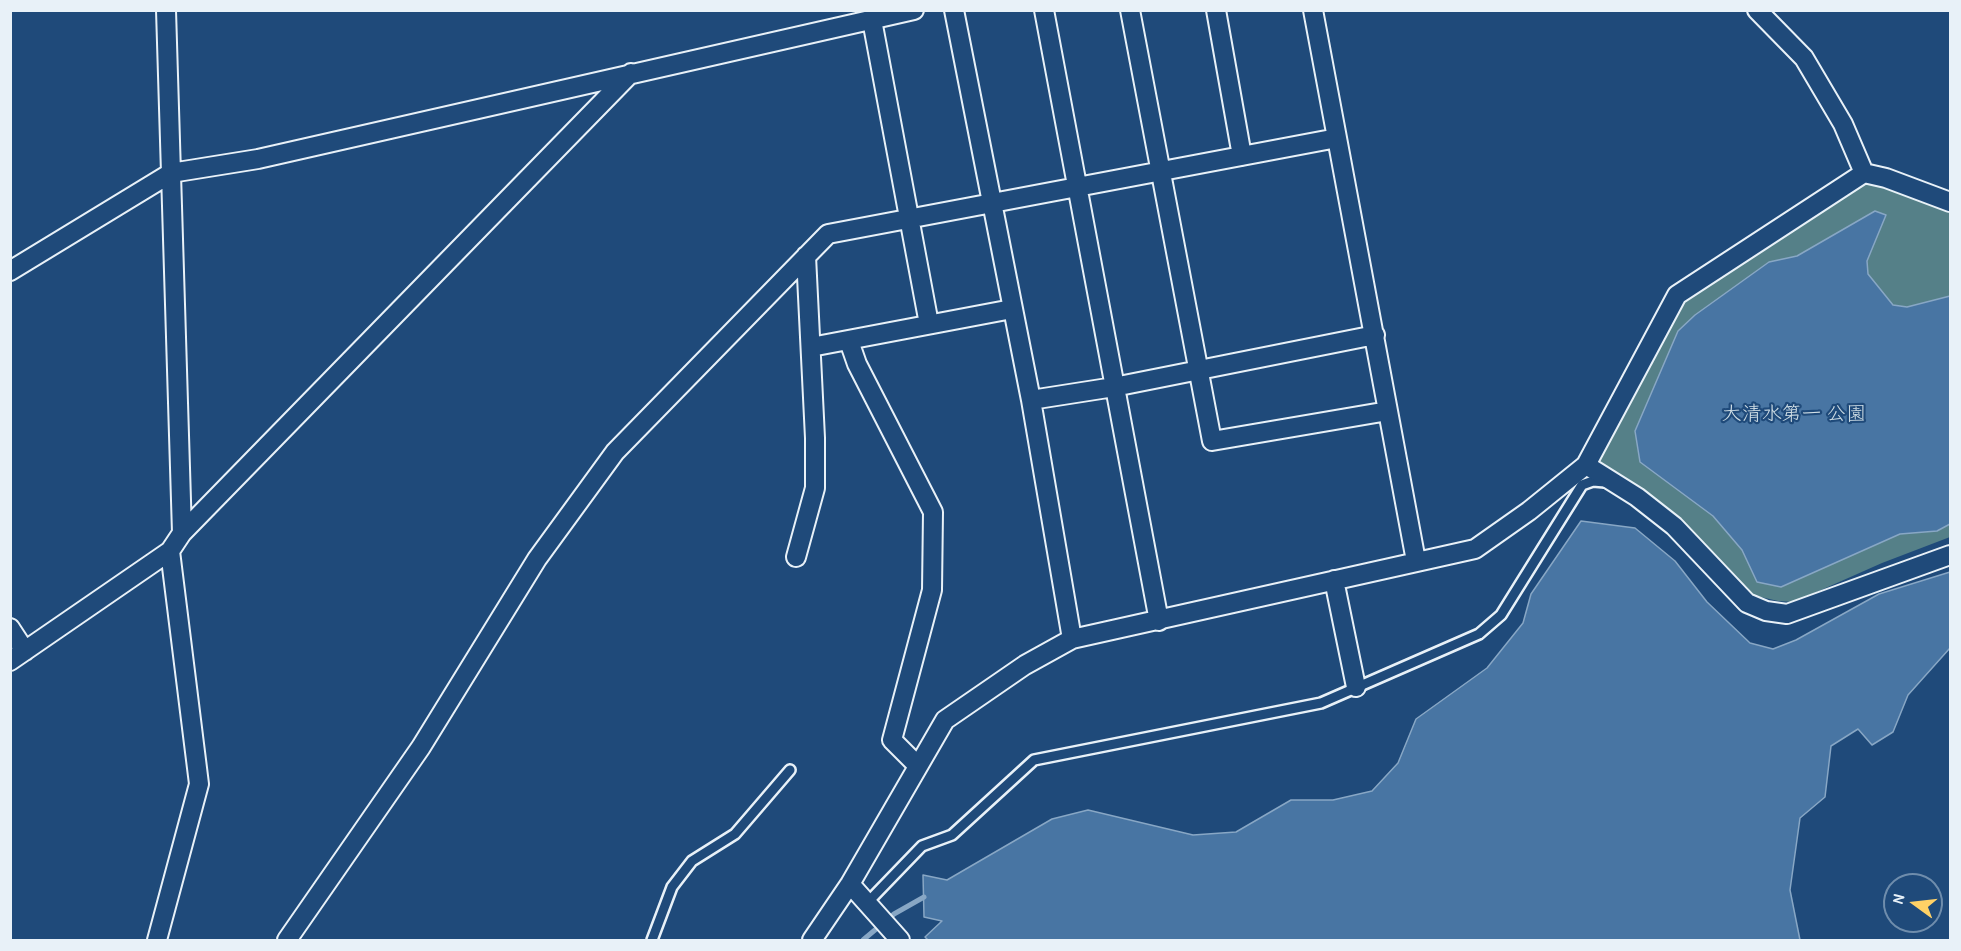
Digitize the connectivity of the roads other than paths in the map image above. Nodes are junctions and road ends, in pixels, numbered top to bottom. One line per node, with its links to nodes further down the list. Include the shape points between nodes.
1 (166, 10): 13 (street)
2 (914, 10): 9 (street)
3 (954, 10): 17 (street)
4 (1044, 10): 16 (street)
5 (1130, 10): 14 (street)
6 (1216, 10): 12 (street)
7 (1313, 10): 11 (street)
8 (1757, 10): 15 (street, via 1804,58 1843,124)
9 (872, 20): 10 (street); 19 (street)
10 (631, 73): 13 (street, via 258,159); 33 (street)
11 (1337, 138): 12 (street); 24 (street)
12 (1242, 156): 14 (street)
13 (171, 172): 21 (street); 33 (street)
14 (1160, 172): 16 (street); 27 (street)
15 (1864, 173): 18 (street); 31 (street, via 1677,295)
16 (1076, 187): 17 (street); 28 (street)
17 (993, 201): 19 (street); 22 (street)
18 (1950, 202)
19 (910, 220): 20 (street, via 828,234); 23 (street)
20 (806, 256): 26 (street); 50 (street, via 615,452 537,560 421,747)
21 (10, 272)
22 (1011, 309): 23 (street); 29 (street)
23 (929, 324): 25 (street)
24 (1375, 335): 27 (street); 30 (street)
25 (849, 341): 26 (street); 44 (street, via 933,512 932,590 892,740)
26 (811, 347): 36 (street, via 815,488)
27 (1198, 369): 28 (street); 30 (street, via 1212,441)
28 (1114, 387): 29 (street); 39 (street)
29 (1031, 400): 41 (street)
30 (1388, 411): 37 (street)
31 (1586, 465): 32 (street); 37 (street, via 1475,549)
32 (1616, 484): 35 (street, via 1674,526 1747,603 1766,611 1787,614); 43 (lane, via 1593,481 1582,485 1501,615 1479,634)
33 (182, 533): 34 (street)
34 (170, 551): 42 (street); 49 (street, via 199,784)
35 (1950, 555)
36 (796, 557)
37 (1416, 561): 38 (street)
38 (1334, 580): 39 (street); 43 (street)
39 (1159, 621): 41 (street)
40 (10, 628): 42 (street)
41 (1072, 639): 44 (street, via 1025,665 945,720)
42 (18, 656)
43 (1356, 687): 47 (lane, via 1321,703 1034,760 952,836 922,846)
44 (917, 765): 46 (street)
45 (790, 771): 51 (lane, via 735,834 692,861 672,887)
46 (850, 884): 47 (street); 52 (street)
47 (872, 906): 48 (street)
48 (899, 938)
49 (157, 940)
50 (287, 940)
51 (652, 940)
52 (812, 940)

